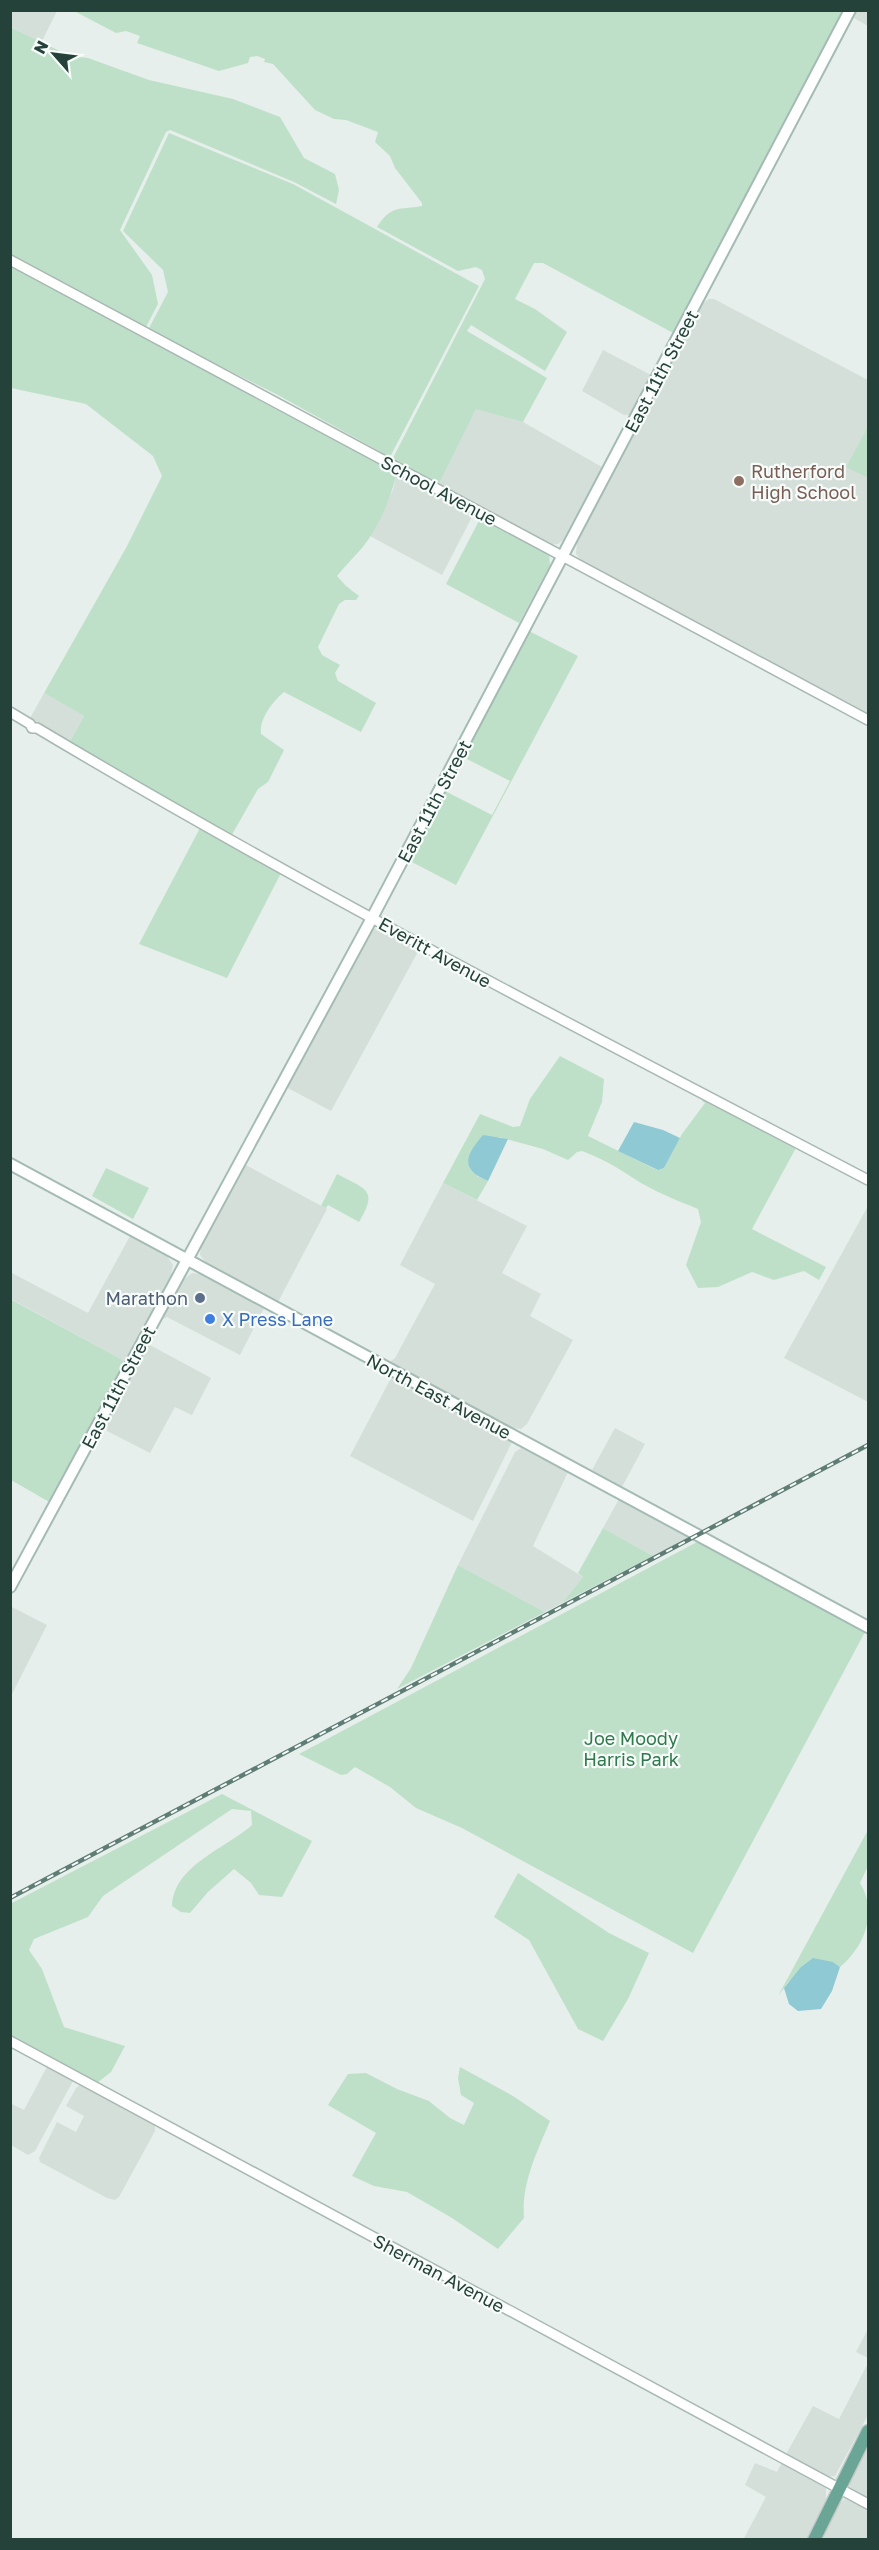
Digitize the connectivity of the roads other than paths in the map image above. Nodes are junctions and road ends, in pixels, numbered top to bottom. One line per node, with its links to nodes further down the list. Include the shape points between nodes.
1 (850, 10): 3 (main road, East 11th Street)
2 (10, 260): 3 (street, School Avenue)
3 (562, 556): 5 (street, School Avenue); 6 (main road, East 11th Street)
4 (10, 712): 6 (street, Everitt Avenue, via 160,802)
5 (868, 720)
6 (372, 918): 8 (street, Everitt Avenue); 9 (main road, East 11th Street)
7 (10, 1164): 9 (main road, North East Avenue)
8 (868, 1180)
9 (186, 1259): 10 (main road, East 11th Street); 11 (main road, North East Avenue)
10 (10, 1587)
11 (868, 1627)
12 (10, 2041): 14 (street, Sherman Avenue)
13 (868, 2431): 14 (main road)
14 (838, 2488): 15 (street, Sherman Avenue); 16 (main road)
15 (868, 2504)
16 (814, 2540)

